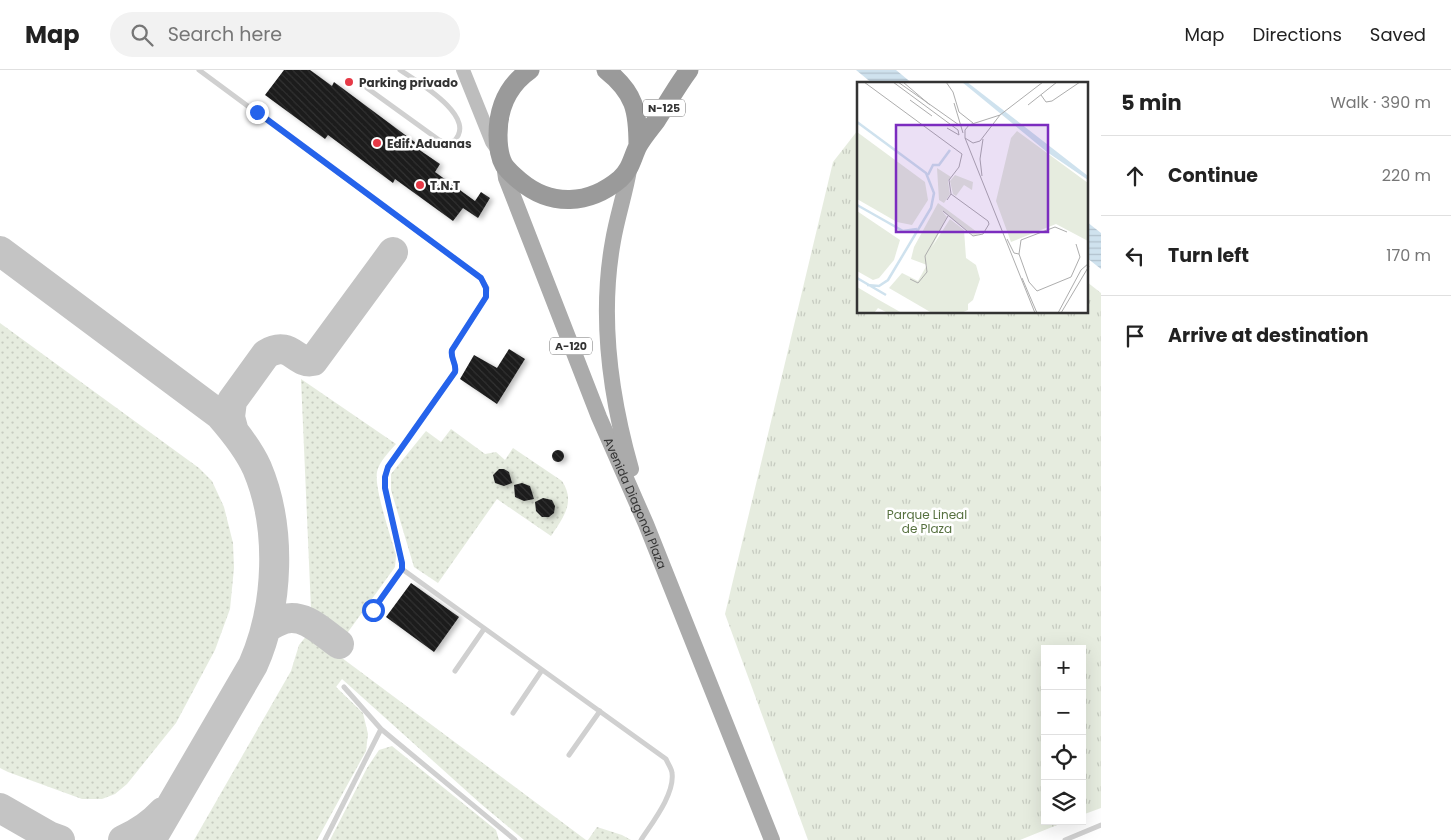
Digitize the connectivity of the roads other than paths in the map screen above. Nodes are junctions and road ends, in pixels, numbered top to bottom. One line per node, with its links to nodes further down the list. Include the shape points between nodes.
1 (199, 70): 12 (lane, via 481,278 486,288 486,297 452,350 455,372 398,450 385,477)
2 (400, 70): 7 (lane, via 454,111 459,133 454,140 439,140)
3 (463, 70): 9 (street)
4 (530, 70): 9 (highway, via 510,89 501,108 498,128)
5 (606, 70): 8 (highway, via 622,85 634,104)
6 (689, 70): 8 (highway, N-125)
7 (367, 88)
8 (638, 146): 10 (highway)
9 (502, 159): 10 (highway, via 516,178 535,192 567,200 600,192); 11 (main road, Avenida Diagonal Plaza / A-120, via 506,178 595,408)
10 (629, 170): 11 (main road, A-120, via 613,241 606,316 616,408)
11 (646, 524): 26 (main road, Avenida Diagonal Plaza / A-120)
12 (402, 569): 13 (lane); 14 (lane)
13 (373, 610)
14 (484, 629): 15 (lane); 16 (lane)
15 (542, 670): 18 (lane); 19 (lane)
16 (455, 671)
17 (344, 687): 20 (lane)
18 (600, 711): 21 (lane); 25 (lane, via 666,759 672,772 672,787)
19 (513, 713)
20 (381, 729): 23 (lane); 24 (lane)
21 (569, 755)
22 (1101, 825): 27 (lane)
23 (325, 840)
24 (515, 840)
25 (642, 840)
26 (772, 840)
27 (1065, 840)

